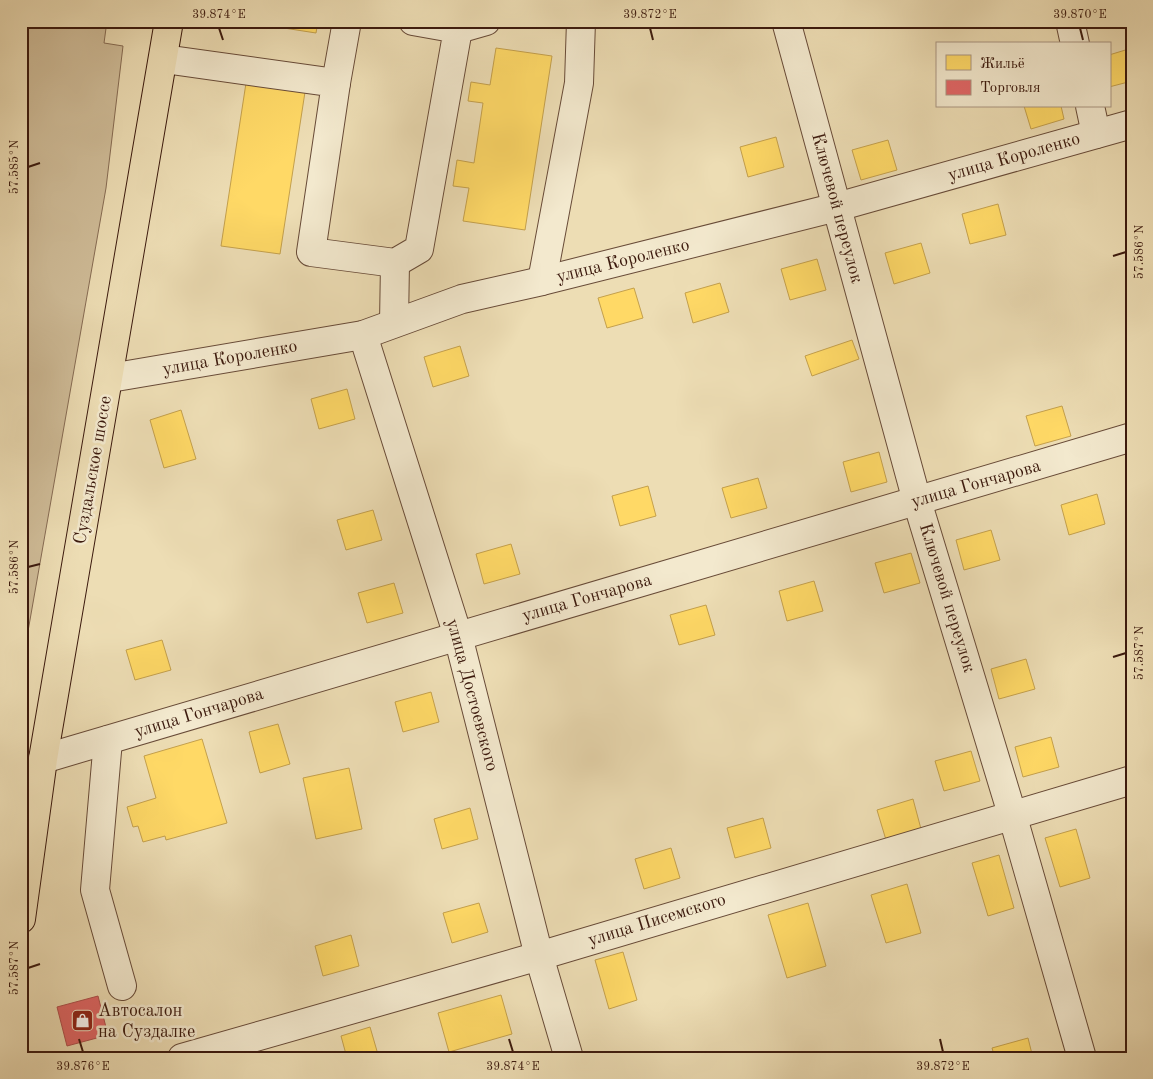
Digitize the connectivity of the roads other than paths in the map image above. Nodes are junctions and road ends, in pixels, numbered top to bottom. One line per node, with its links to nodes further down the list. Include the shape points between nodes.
1 (170, 21): 10 (main road, Суздальское шоссе)
2 (347, 21): 11 (street)
3 (413, 21): 8 (street)
4 (486, 21): 8 (street)
5 (581, 21): 17 (street, via 579,83)
6 (786, 21): 15 (street, Ключевой переулок)
7 (1070, 21): 9 (street)
8 (458, 29): 16 (street, via 419,249)
9 (1075, 42)
10 (164, 59): 11 (street); 20 (main road, Суздальское шоссе)
11 (336, 83): 16 (street, via 311,252)
12 (1090, 108): 14 (street)
13 (1132, 124): 14 (street, улица Короленко)
14 (1096, 134): 15 (street, улица Короленко)
15 (837, 207): 17 (street, улица Короленко); 22 (street, Ключевой переулок)
16 (396, 263): 18 (street)
17 (542, 282): 18 (street, улица Короленко, via 462,299)
18 (394, 323): 19 (street, улица Короленко)
19 (363, 335): 20 (street, улица Короленко); 23 (street, улица Достоевского)
20 (110, 378): 25 (main road, Суздальское шоссе)
21 (1132, 437): 22 (street, улица Гончарова)
22 (917, 501): 23 (street, улица Гончарова); 27 (street, Ключевой переулок)
23 (458, 636): 24 (street, улица Гончарова); 29 (street, улица Достоевского)
24 (108, 740): 25 (street, улица Гончарова); 30 (street, via 95,890)
25 (43, 759): 28 (main road, Суздальское шоссе)
26 (1132, 780): 27 (street, улица Писемского)
27 (1012, 814): 29 (street, улица Писемского); 33 (street, Ключевой переулок)
28 (21, 919)
29 (539, 956): 31 (street, улица Писемского); 32 (street, улица Достоевского)
30 (122, 986)
31 (182, 1058)
32 (569, 1058)
33 (1082, 1058)

